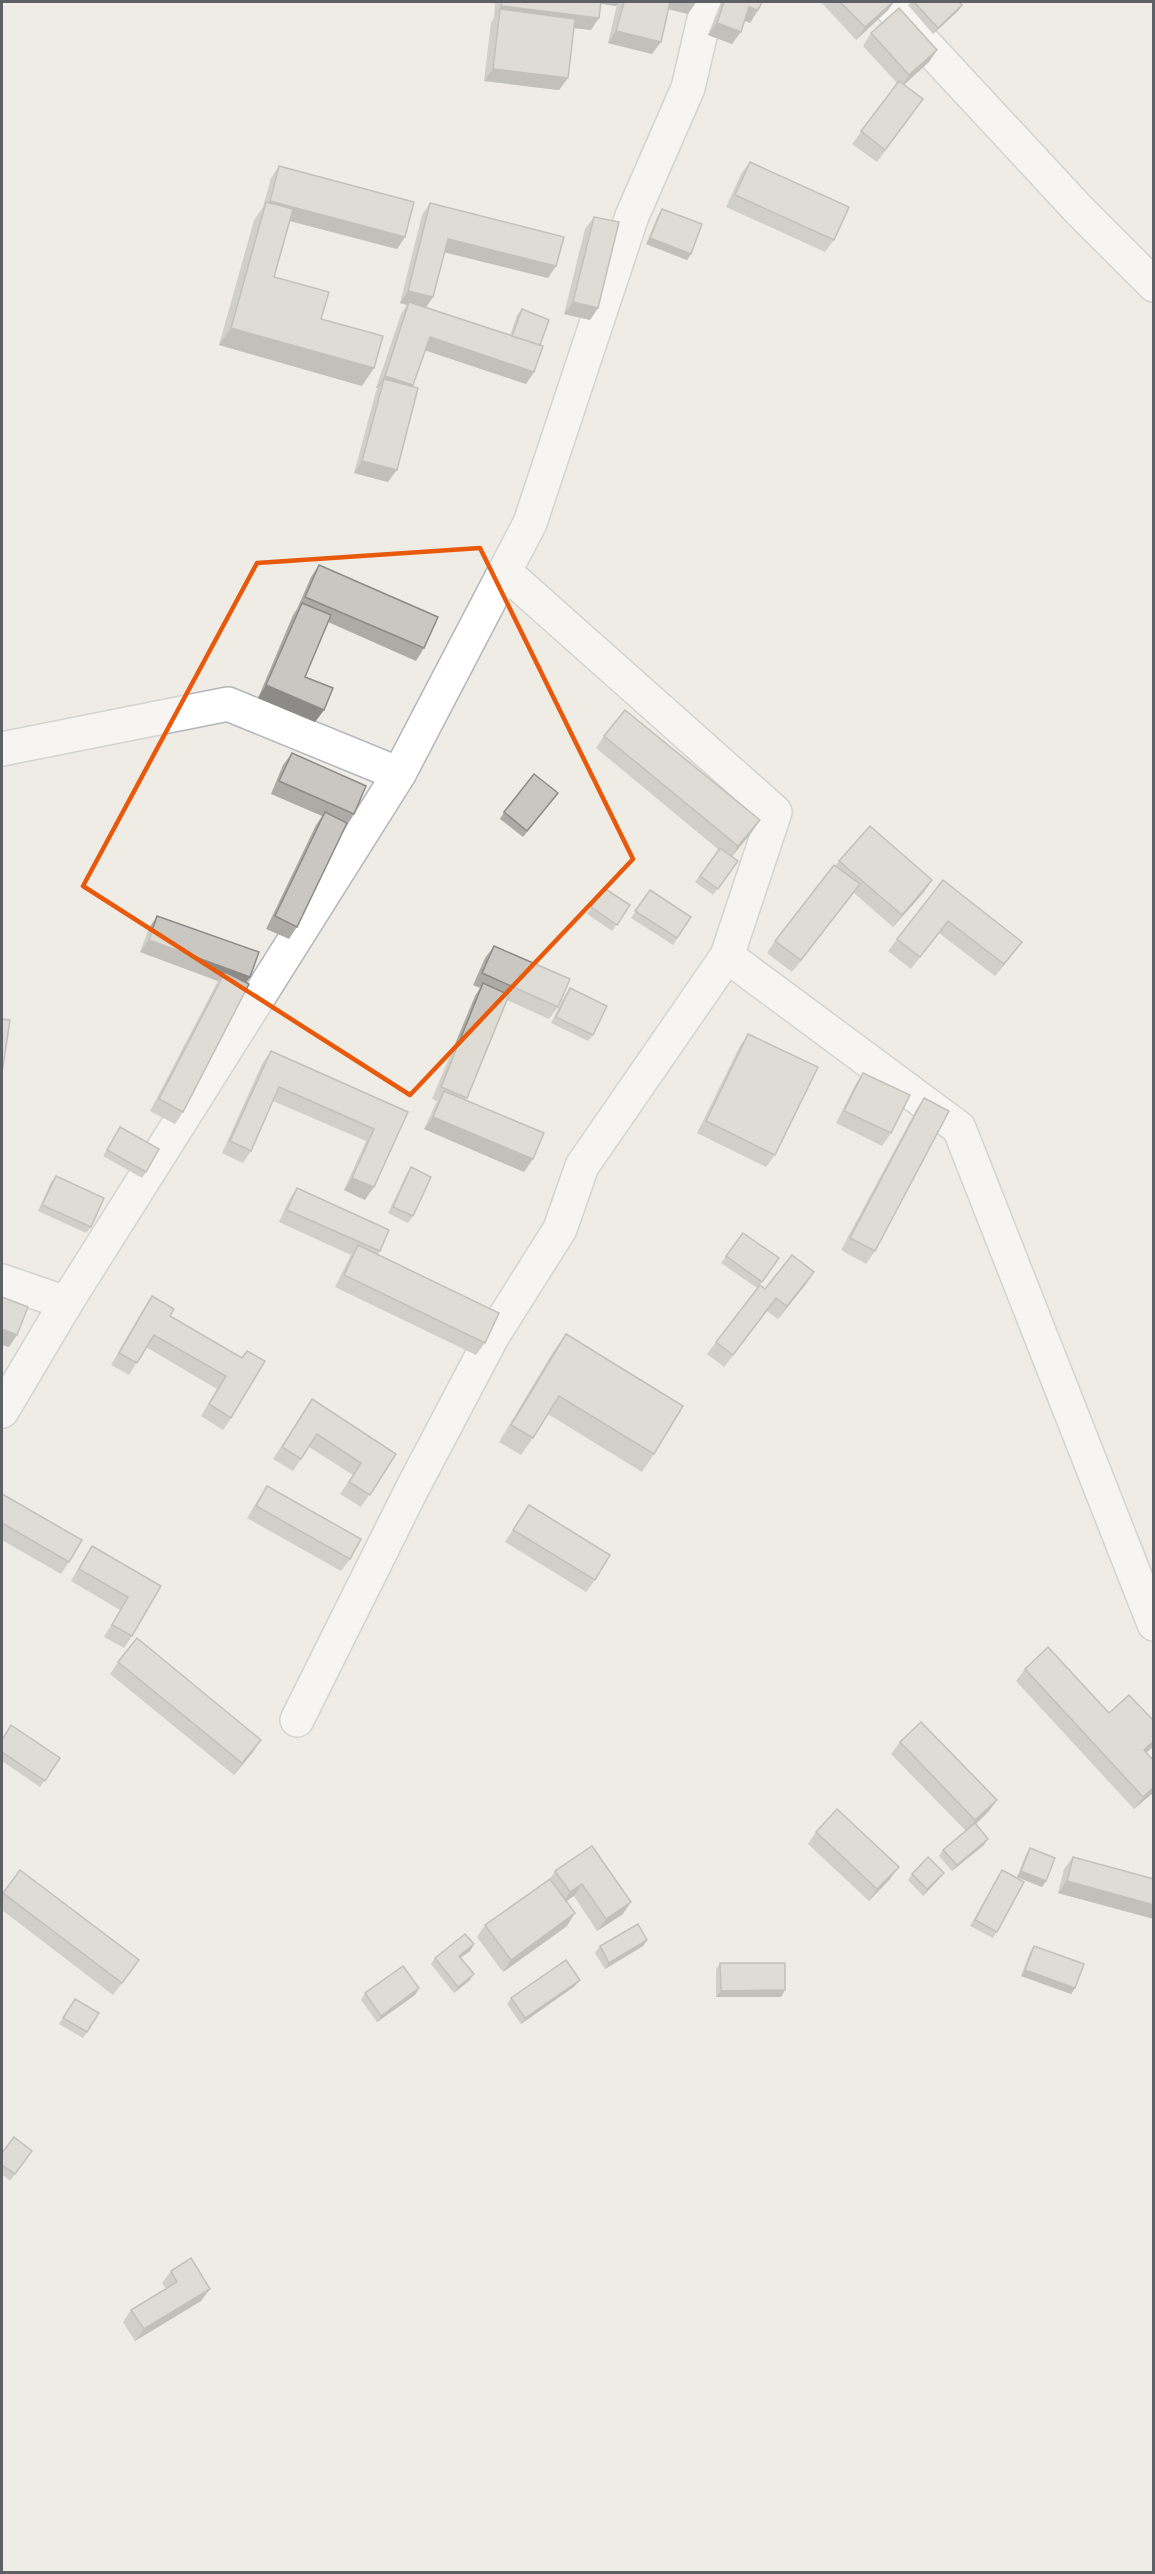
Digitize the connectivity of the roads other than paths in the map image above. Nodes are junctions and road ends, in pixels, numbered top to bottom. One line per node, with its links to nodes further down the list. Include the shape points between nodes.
1 (708, 2): 4 (street, via 688,88 632,216 530,523)
2 (886, 2): 3 (street)
3 (1154, 285)
4 (505, 572): 6 (street); 7 (street, via 775,812)
5 (2, 749): 6 (street, via 228,704)
6 (399, 774): 9 (street)
7 (727, 956): 11 (street, via 959,1128); 12 (street, via 582,1166 560,1229 487,1347 412,1486)
8 (2, 1281): 9 (street)
9 (66, 1303): 10 (street)
10 (2, 1411)
11 (1154, 1624)
12 (297, 1719)

